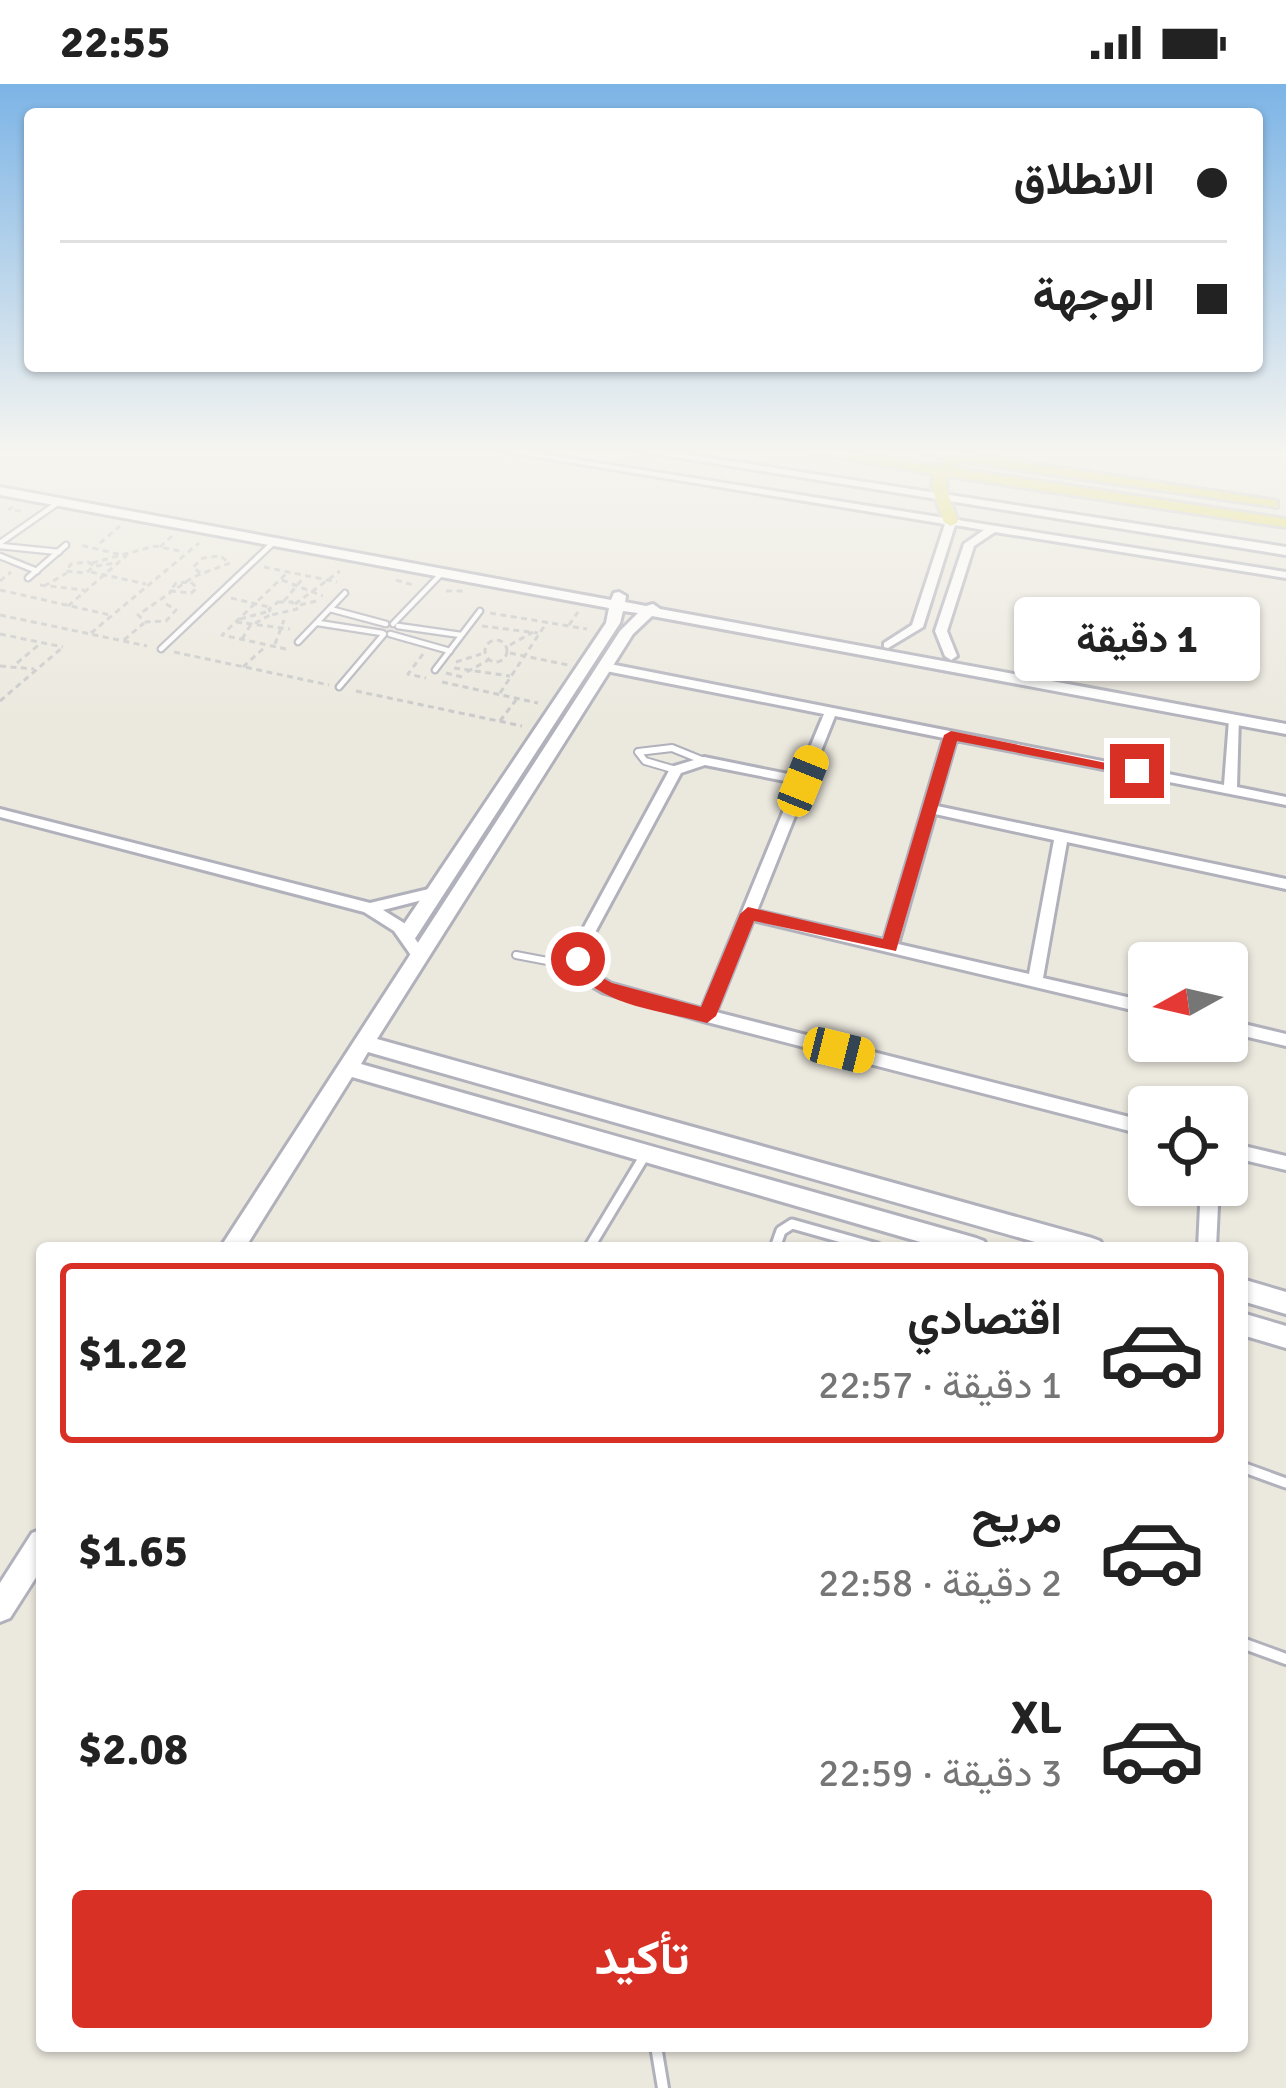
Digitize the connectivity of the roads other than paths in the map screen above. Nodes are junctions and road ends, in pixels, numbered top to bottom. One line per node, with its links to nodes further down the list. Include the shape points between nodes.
1 (273, 543): 28 (lane)
2 (283, 543): 14 (street)
3 (301, 543): 18 (street)
4 (944, 543): 27 (street, via 914,631)
5 (972, 543): 30 (street, via 941,631)
6 (1081, 543): 15 (street)
7 (1244, 543): 10 (street)
8 (0, 545): 11 (lane)
9 (66, 545): 11 (lane)
10 (1286, 551)
11 (59, 552): 13 (lane)
12 (0, 556): 13 (lane)
13 (37, 571): 16 (lane)
14 (442, 572): 18 (street); 22 (lane)
15 (1286, 575)
16 (28, 578)
17 (345, 593): 19 (lane)
18 (619, 601): 20 (street); 48 (street, via 607,632)
19 (332, 607): 22 (lane); 23 (lane)
20 (656, 608): 27 (street); 31 (street, via 630,627); 36 (street)
21 (481, 611): 25 (lane)
22 (393, 625): 24 (lane); 24 (lane); 25 (lane)
23 (313, 626): 24 (lane); 26 (lane)
24 (386, 634): 29 (lane); 33 (lane)
25 (462, 634): 29 (lane)
26 (298, 642)
27 (888, 644): 30 (street)
28 (161, 649)
29 (450, 651): 32 (lane)
30 (952, 656): 35 (street)
31 (605, 667): 34 (street); 54 (street)
32 (435, 670)
33 (339, 687)
34 (831, 711): 38 (street); 41 (street)
35 (1286, 719)
36 (1234, 720): 37 (street); 42 (street)
37 (1286, 729)
38 (951, 735): 42 (street); 44 (street)
39 (704, 761): 40 (street); 40 (lane, via 683,751 638,752); 41 (street)
40 (676, 770): 55 (street, via 582,944)
41 (803, 781): 50 (street)
42 (1230, 790): 43 (street)
43 (1286, 800)
44 (930, 809): 46 (street); 52 (street)
45 (0, 814): 49 (street)
46 (1061, 837): 47 (street); 56 (street)
47 (1286, 884)
48 (434, 893): 49 (street); 51 (street)
49 (369, 908): 51 (street)
50 (748, 914): 52 (street); 58 (street)
51 (406, 935): 54 (street)
52 (890, 946): 56 (street)
53 (516, 955): 55 (lane)
54 (420, 957): 61 (street)
55 (580, 968): 58 (street, via 607,988)
56 (1035, 981): 57 (street)
57 (1128, 1002)
58 (707, 1016): 63 (street)
59 (1248, 1031): 60 (street)
60 (1286, 1040)
61 (364, 1043): 62 (street); 75 (street)
62 (348, 1068): 64 (street); 69 (street)
63 (1128, 1124)
64 (645, 1154): 68 (street); 70 (lane)
65 (1248, 1154): 66 (street)
66 (1286, 1163)
67 (1209, 1206): 76 (street)
68 (869, 1217): 73 (lane); 74 (street)
69 (236, 1242)
70 (593, 1242)
71 (777, 1242): 72 (lane, via 792,1224)
72 (855, 1242)
73 (863, 1242)
74 (955, 1242)
75 (1071, 1242)
76 (1207, 1242)
77 (1248, 1292): 78 (street)
78 (1286, 1303)
79 (1248, 1326): 80 (street)
80 (1286, 1337)
81 (1248, 1470): 82 (lane)
82 (1286, 1483)
83 (36, 1552): 84 (street)
84 (0, 1608)
85 (1248, 1645): 86 (lane)
86 (1286, 1659)
87 (657, 2052): 88 (lane)
88 (663, 2088)

